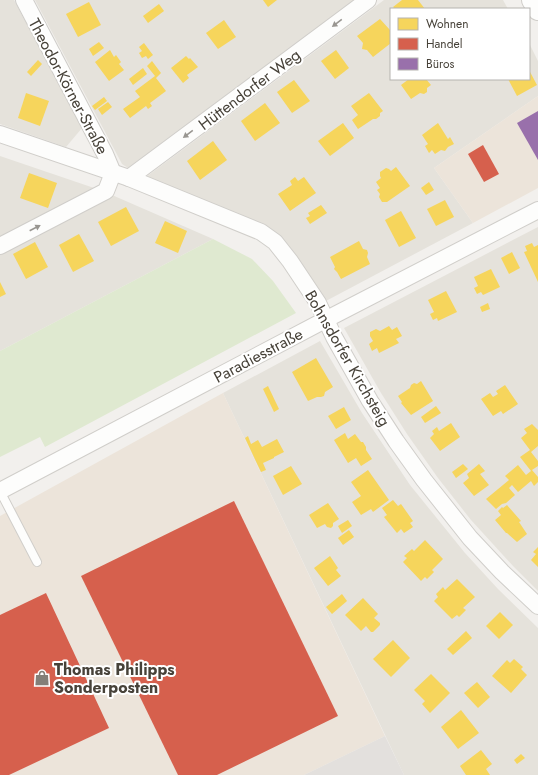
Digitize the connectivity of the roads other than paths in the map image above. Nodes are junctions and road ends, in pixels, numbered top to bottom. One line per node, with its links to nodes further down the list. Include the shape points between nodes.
1 (24, 0): 6 (street, Theodor-Körner-Straße)
2 (368, 0): 7 (street, Hüttendorfer Weg, one-way to 7)
3 (532, 0): 4 (street)
4 (538, 10)
5 (0, 134): 6 (street, Bohnsdorfer Kirchsteig)
6 (113, 173): 7 (street, Bohnsdorfer Kirchsteig); 9 (street, one-way to 6, via 106,191)
7 (130, 178): 10 (street, Bohnsdorfer Kirchsteig, via 261,232 275,242 318,303)
8 (538, 210): 10 (street, Paradiesstraße)
9 (0, 246)
10 (325, 320): 11 (street, Paradiesstraße); 13 (street, Bohnsdorfer Kirchsteig, via 374,408 424,480 470,538)
11 (0, 491): 12 (lane)
12 (37, 562)
13 (538, 606)

